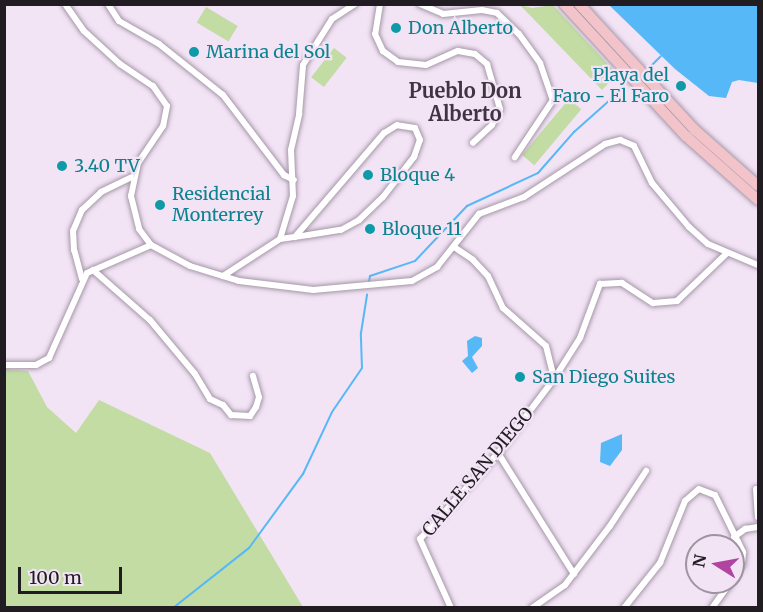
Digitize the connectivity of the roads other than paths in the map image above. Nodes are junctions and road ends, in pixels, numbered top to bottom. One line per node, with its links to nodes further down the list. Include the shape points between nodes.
1 (65, 4): 10 (street, via 84,31 120,64 153,86 162,99 168,115)
2 (108, 4): 11 (street, via 119,21 159,44 223,95 284,175)
3 (355, 4): 11 (street, via 332,19 303,65 291,150)
4 (380, 4): 8 (street, via 375,34 383,51 398,62 426,65 458,51 475,54 487,64 500,109 492,125)
5 (420, 4): 9 (street, via 443,14 482,10 497,13 540,63 553,100)
6 (564, 4): 13 (highway, via 686,136)
7 (579, 4): 12 (highway, via 695,130)
8 (473, 143)
9 (515, 157)
10 (132, 177): 16 (street, via 134,214); 22 (street, via 101,192 82,210 73,231)
11 (294, 180): 15 (street)
12 (759, 186)
13 (759, 200)
14 (295, 237): 14 (street, via 341,230 359,220 414,157 420,140 415,128 403,124 391,127); 15 (street)
15 (279, 239): 21 (street)
16 (151, 245): 20 (street); 21 (street, via 171,258)
17 (454, 247): 18 (street, via 479,214 524,197 605,144 620,140 634,146 652,183 689,227); 21 (street, via 437,267 412,281 362,289 286,288); 25 (street, via 488,276 503,308 546,346)
18 (727, 254): 19 (street); 25 (street, CALLE SAN DIEGO, via 677,301 653,303 622,283 600,284 580,338)
19 (759, 265)
20 (93, 270): 22 (street); 24 (street, via 150,320 195,374 210,399 223,405 231,415 250,416 256,407 259,397)
21 (223, 276)
22 (82, 279): 23 (street, via 49,358 36,365)
23 (4, 365)
24 (253, 376)
25 (554, 379): 26 (street, CALLE SAN DIEGO)
26 (498, 453): 33 (street); 35 (street, CALLE SAN DIEGO, via 420,540)
27 (646, 471): 33 (street)
28 (756, 489): 29 (street)
29 (759, 517)
30 (759, 527): 32 (street)
31 (733, 534): 37 (street, via 715,495 706,490 694,491 677,517 660,563)
32 (738, 534)
33 (574, 574): 36 (street, via 549,599)
34 (722, 594): 38 (street)
35 (451, 608)
36 (532, 608)
37 (624, 608)
38 (712, 608)

